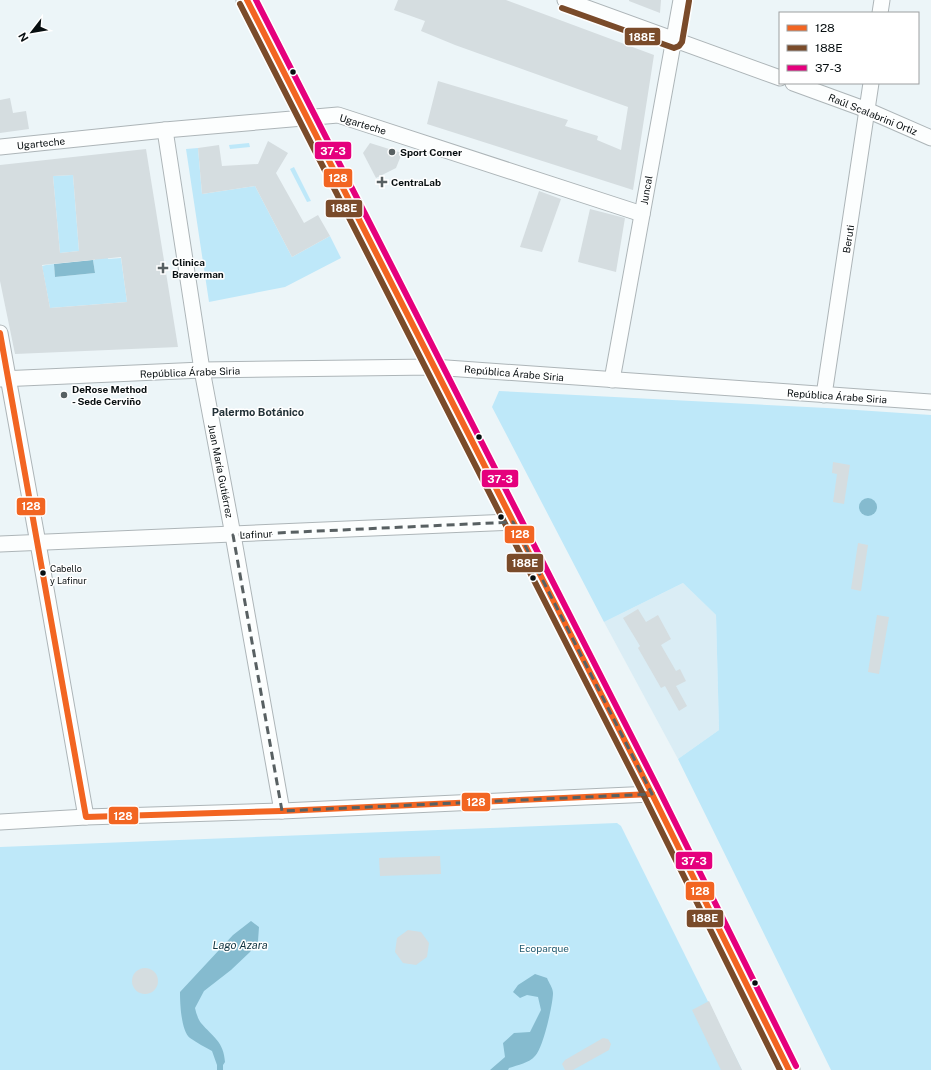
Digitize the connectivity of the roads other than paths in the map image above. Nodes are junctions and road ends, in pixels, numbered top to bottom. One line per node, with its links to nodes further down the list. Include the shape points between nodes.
1 (247, 0): 11 (main road)
2 (565, 0): 6 (street)
3 (681, 0): 6 (street, Juncal)
4 (882, 0): 5 (street)
5 (880, 12)
6 (674, 40): 7 (street); 15 (street, Juncal)
7 (779, 78)
8 (796, 84): 10 (street, Raúl Scalabrini Ortiz)
9 (870, 84): 10 (street, Beruti)
10 (867, 110): 13 (street, Raúl Scalabrini Ortiz); 21 (street, Beruti)
11 (308, 118): 12 (street, Ugarteche); 15 (street, Ugarteche, via 338,116); 17 (main road)
12 (165, 130): 14 (street, Ugarteche); 18 (street, Juan María Gutiérrez)
13 (931, 138)
14 (0, 147)
15 (642, 214): 20 (street, Juncal)
16 (0, 333): 19 (street)
17 (433, 367): 18 (street, República Árabe Siria); 20 (street, República Árabe Siria); 23 (main road)
18 (202, 370): 19 (street, República Árabe Siria); 24 (street, Juan María Gutiérrez)
19 (4, 379): 25 (street)
20 (612, 380): 21 (street, República Árabe Siria)
21 (824, 395): 22 (street, República Árabe Siria)
22 (931, 402)
23 (512, 522): 24 (street, Lafinur); 27 (main road)
24 (233, 535): 25 (street, Lafinur); 28 (street, Juan María Gutiérrez)
25 (38, 543): 26 (street, Lafinur); 29 (street)
26 (0, 544)
27 (652, 794): 28 (street); 31 (main road)
28 (282, 812): 29 (street)
29 (86, 817): 30 (street)
30 (0, 822)
31 (789, 1070)

